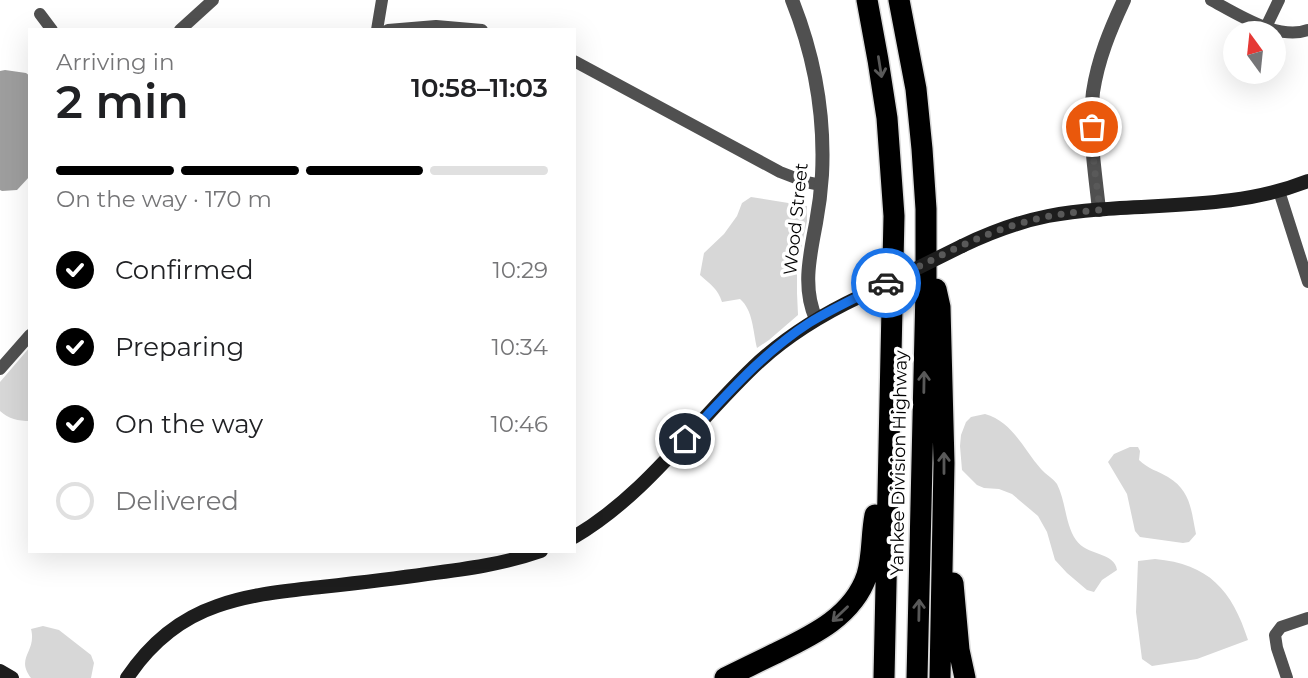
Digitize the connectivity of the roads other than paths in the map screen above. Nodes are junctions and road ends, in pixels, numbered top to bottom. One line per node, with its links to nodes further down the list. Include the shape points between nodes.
1 (213, 0): 13 (street)
2 (382, 0): 14 (street)
3 (792, 0): 21 (street, Wood Street, via 816,84)
4 (867, 0): 29 (highway, Yankee Division Highway, one-way to 29, via 892,177)
5 (899, 0): 24 (highway, Yankee Division Highway, via 919,118)
6 (1124, 0): 23 (street, via 1108,34 1093,92)
7 (1211, 0): 10 (street)
8 (1279, 0): 11 (street)
9 (40, 14): 12 (street)
10 (1254, 21)
11 (1269, 21)
12 (50, 28)
13 (182, 28)
14 (377, 28)
15 (408, 28): 16 (street)
16 (467, 28)
17 (1308, 30): 18 (street)
18 (1286, 32)
19 (576, 62): 21 (street, via 780,172)
20 (1308, 181): 22 (main road)
21 (821, 185): 26 (street, Wood Street, via 808,276)
22 (1279, 191): 23 (main road, via 1217,202); 25 (street)
23 (1100, 210): 26 (main road, bridge, via 1049,216 985,236)
24 (926, 238): 30 (highway, one-way to 24, via 940,307); 39 (highway, Yankee Division Highway, one-way to 24)
25 (1308, 282)
26 (816, 319): 31 (main road, via 755,366 631,495)
27 (28, 337): 28 (street)
28 (0, 369)
29 (889, 459): 37 (highway, one-way to 37, via 874,519 869,566 853,600 819,631); 38 (highway, Yankee Division Highway)
30 (943, 504): 40 (highway); 41 (highway)
31 (576, 536)
32 (535, 553): 36 (main road, via 470,569 287,591 217,606 167,633)
33 (1308, 618): 42 (street, via 1280,627 1275,635)
34 (0, 671): 35 (main road)
35 (12, 678)
36 (127, 678)
37 (725, 678)
38 (884, 678)
39 (917, 678)
40 (940, 678)
41 (965, 678)
42 (1287, 678)

